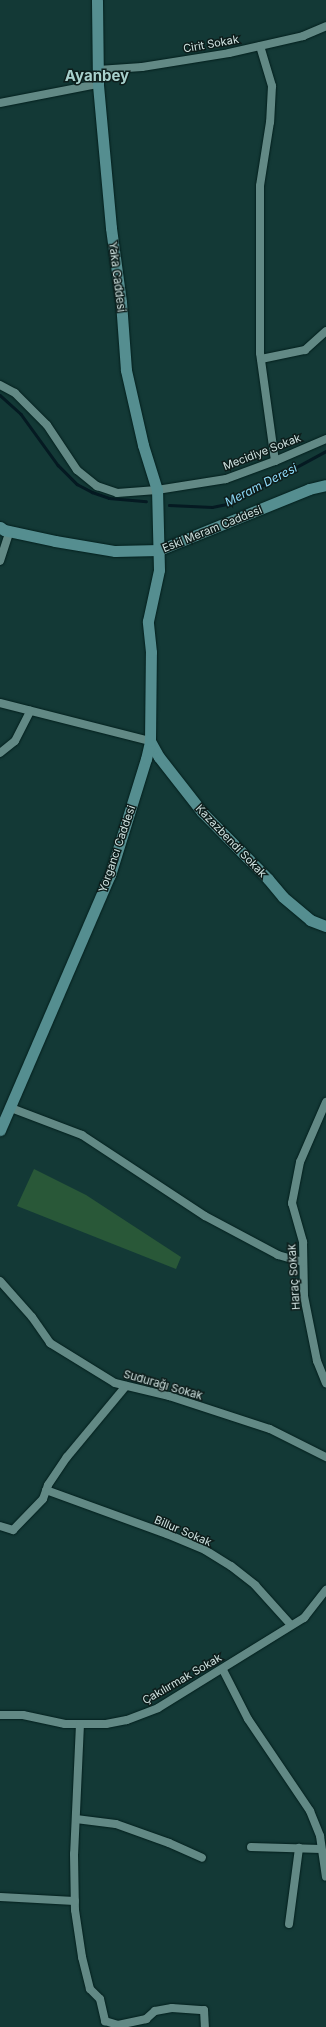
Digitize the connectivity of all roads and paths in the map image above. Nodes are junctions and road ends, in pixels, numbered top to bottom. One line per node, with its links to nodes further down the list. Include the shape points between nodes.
1 (97, 0): 4 (street, Yaka Caddesi)
2 (326, 26): 3 (street, Cirit Sokak, via 303,36)
3 (260, 46): 4 (street, Cirit Sokak, via 142,67); 8 (street, via 272,86 270,122 260,186)
4 (98, 70): 5 (street, Yaka Caddesi)
5 (98, 84): 6 (street); 13 (street, Yaka Caddesi, via 110,228 121,302 126,370 143,445)
6 (0, 103)
7 (326, 331): 8 (street, via 305,350)
8 (260, 359): 11 (street)
9 (0, 385): 13 (street, Mecidiye Sokak, via 15,392 47,425 77,470 96,486 117,493)
10 (326, 439): 11 (street, Mecidiye Sokak)
11 (275, 461): 13 (street, Mecidiye Sokak, via 226,479)
12 (326, 485): 15 (street, Eski Meram Caddesi, via 309,489)
13 (157, 490): 15 (street, Yaka Caddesi)
14 (5, 529): 15 (street, Eski Meram Caddesi, via 55,541 116,551); 16 (street)
15 (160, 550): 19 (street, Yorgancı Caddesi, via 159,570 148,621 151,652)
16 (0, 561)
17 (0, 703): 18 (street)
18 (30, 711): 19 (street); 20 (street, via 15,741)
19 (150, 741): 21 (street, Kazazbendi Sokak, via 159,757 202,812 283,897 310,920); 23 (street, Yorgancı Caddesi, via 110,875)
20 (0, 753)
21 (326, 926)
22 (326, 1102): 25 (street, Haraç Sokak, via 300,1162 292,1203 303,1242)
23 (11, 1108): 24 (street, Yorgancı Caddesi); 25 (street, via 82,1134 205,1216 278,1255)
24 (0, 1130)
25 (303, 1262): 27 (street, Haraç Sokak, via 304,1296 317,1362)
26 (0, 1281): 28 (street, Sudurağı Sokak, via 32,1317 50,1343 115,1383)
27 (326, 1383)
28 (126, 1386): 29 (street, Sudurağı Sokak, via 169,1396 270,1429); 30 (street, via 67,1457)
29 (326, 1457)
30 (46, 1490): 31 (street, via 43,1500 13,1530); 33 (street, Billur Sokak, via 205,1550 255,1585)
31 (0, 1526)
32 (326, 1590): 33 (street, Çakılırmak Sokak, via 304,1618)
33 (291, 1625): 34 (street, Çakılırmak Sokak)
34 (223, 1670): 36 (street, Çakılırmak Sokak, via 158,1708 127,1720 106,1724); 40 (street, via 248,1719 310,1812 320,1836)
35 (0, 1715): 36 (street, Çakılırmak Sokak, via 23,1715 65,1724)
36 (80, 1724): 37 (street)
37 (76, 1819): 41 (street, via 116,1824 169,1842); 44 (street)
38 (251, 1847): 39 (street)
39 (298, 1848): 40 (street); 45 (street)
40 (321, 1849): 42 (street)
41 (202, 1858)
42 (326, 1877)
43 (0, 1898): 44 (street)
44 (75, 1901): 46 (street, via 85,1970 90,1989 100,1999)
45 (289, 1924)
46 (104, 2024): 47 (street, via 118,2025 146,2019 156,2011 172,2008 204,2010)
47 (205, 2027)

